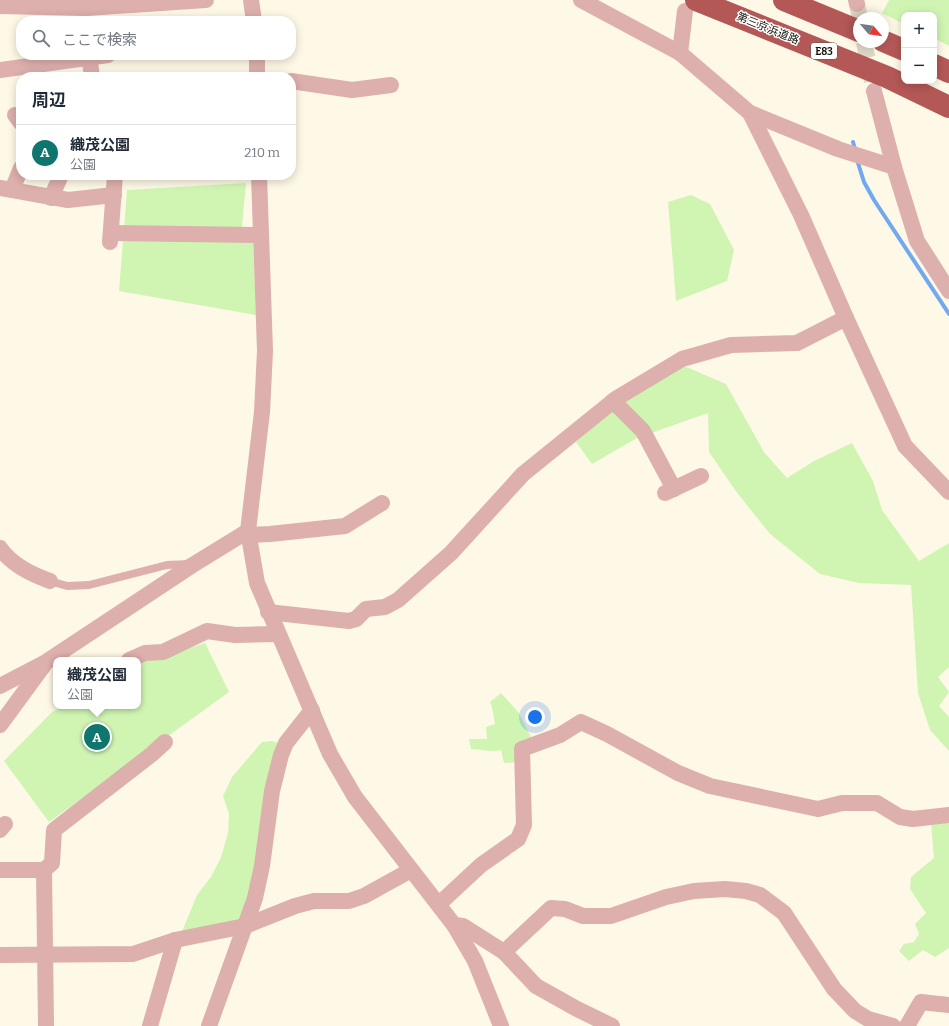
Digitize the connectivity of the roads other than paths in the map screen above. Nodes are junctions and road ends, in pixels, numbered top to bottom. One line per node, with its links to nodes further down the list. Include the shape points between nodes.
1 (206, 0): 7 (street)
2 (251, 0): 8 (street)
3 (581, 0): 12 (street)
4 (784, 0): 9 (highway)
5 (0, 6): 7 (street)
6 (691, 6): 12 (street); 24 (highway, 第三京浜道路 / E83, via 887,77)
7 (86, 15)
8 (253, 16)
9 (853, 29)
10 (889, 44): 11 (highway)
11 (901, 49)
12 (680, 53): 25 (street)
13 (64, 60): 17 (street)
14 (90, 60): 18 (street)
15 (257, 60): 19 (street)
16 (937, 66): 20 (highway)
17 (0, 70)
18 (91, 72)
19 (259, 72)
20 (949, 72)
21 (296, 82): 22 (street, via 352,90)
22 (390, 85)
23 (874, 91): 26 (street)
24 (949, 107)
25 (750, 113): 26 (street, via 838,149); 36 (street, via 801,214)
26 (894, 167): 35 (street, via 917,241)
27 (16, 175): 31 (street)
28 (59, 180): 33 (street)
29 (115, 180): 32 (street)
30 (259, 180): 34 (street)
31 (6, 189): 33 (street)
32 (114, 195): 33 (street, via 68,200); 34 (street, via 111,237)
33 (51, 198)
34 (261, 235): 41 (street, via 265,359 262,412)
35 (949, 291)
36 (846, 318): 37 (street, via 797,343 731,345 682,359); 39 (street, via 905,446)
37 (613, 402): 38 (street, via 643,431 669,491); 45 (street, via 523,474 451,553 398,600 385,606 366,609 356,619 349,621)
38 (701, 476)
39 (949, 492)
40 (382, 503): 41 (street, via 345,526 270,534)
41 (248, 533): 43 (street); 45 (street, via 257,583)
42 (0, 548): 44 (street, via 4,554 31,574)
43 (195, 564): 44 (lane, via 167,565 89,585 67,586); 47 (street)
44 (50, 581)
45 (268, 612): 46 (street)
46 (278, 634): 48 (street, via 235,635 207,631 164,652 145,653); 51 (street)
47 (57, 657)
48 (136, 657)
49 (53, 660): 50 (street); 52 (street)
50 (0, 686)
51 (312, 710): 57 (street, via 330,754 355,797); 59 (street, via 286,743 281,755 272,791 262,866)
52 (0, 725)
53 (164, 742): 56 (street, via 54,830 52,863)
54 (949, 815): 58 (street, via 913,819 900,817 877,804 842,803 818,809 710,786 678,773 581,722 560,735 522,749 524,825 518,839 481,865)
55 (0, 870): 56 (street)
56 (44, 870): 64 (street)
57 (411, 870): 58 (street); 59 (street, via 364,896 348,901 314,901)
58 (439, 904): 60 (street)
59 (245, 926): 61 (street); 68 (street)
60 (454, 926): 62 (street, via 463,926); 69 (street, via 475,961)
61 (175, 940): 64 (street, via 132,954); 67 (street)
62 (504, 952): 70 (street, via 536,986); 71 (street, via 551,908 565,909 582,916 611,916 666,896 694,891 746,890 760,895 784,914 834,989 855,1011 868,1019)
63 (0, 955): 64 (street)
64 (45, 955): 66 (street)
65 (949, 1005): 72 (street, via 921,1002)
66 (46, 1026)
67 (150, 1026)
68 (208, 1026)
69 (501, 1026)
70 (612, 1026)
71 (893, 1026)
72 (907, 1026)

